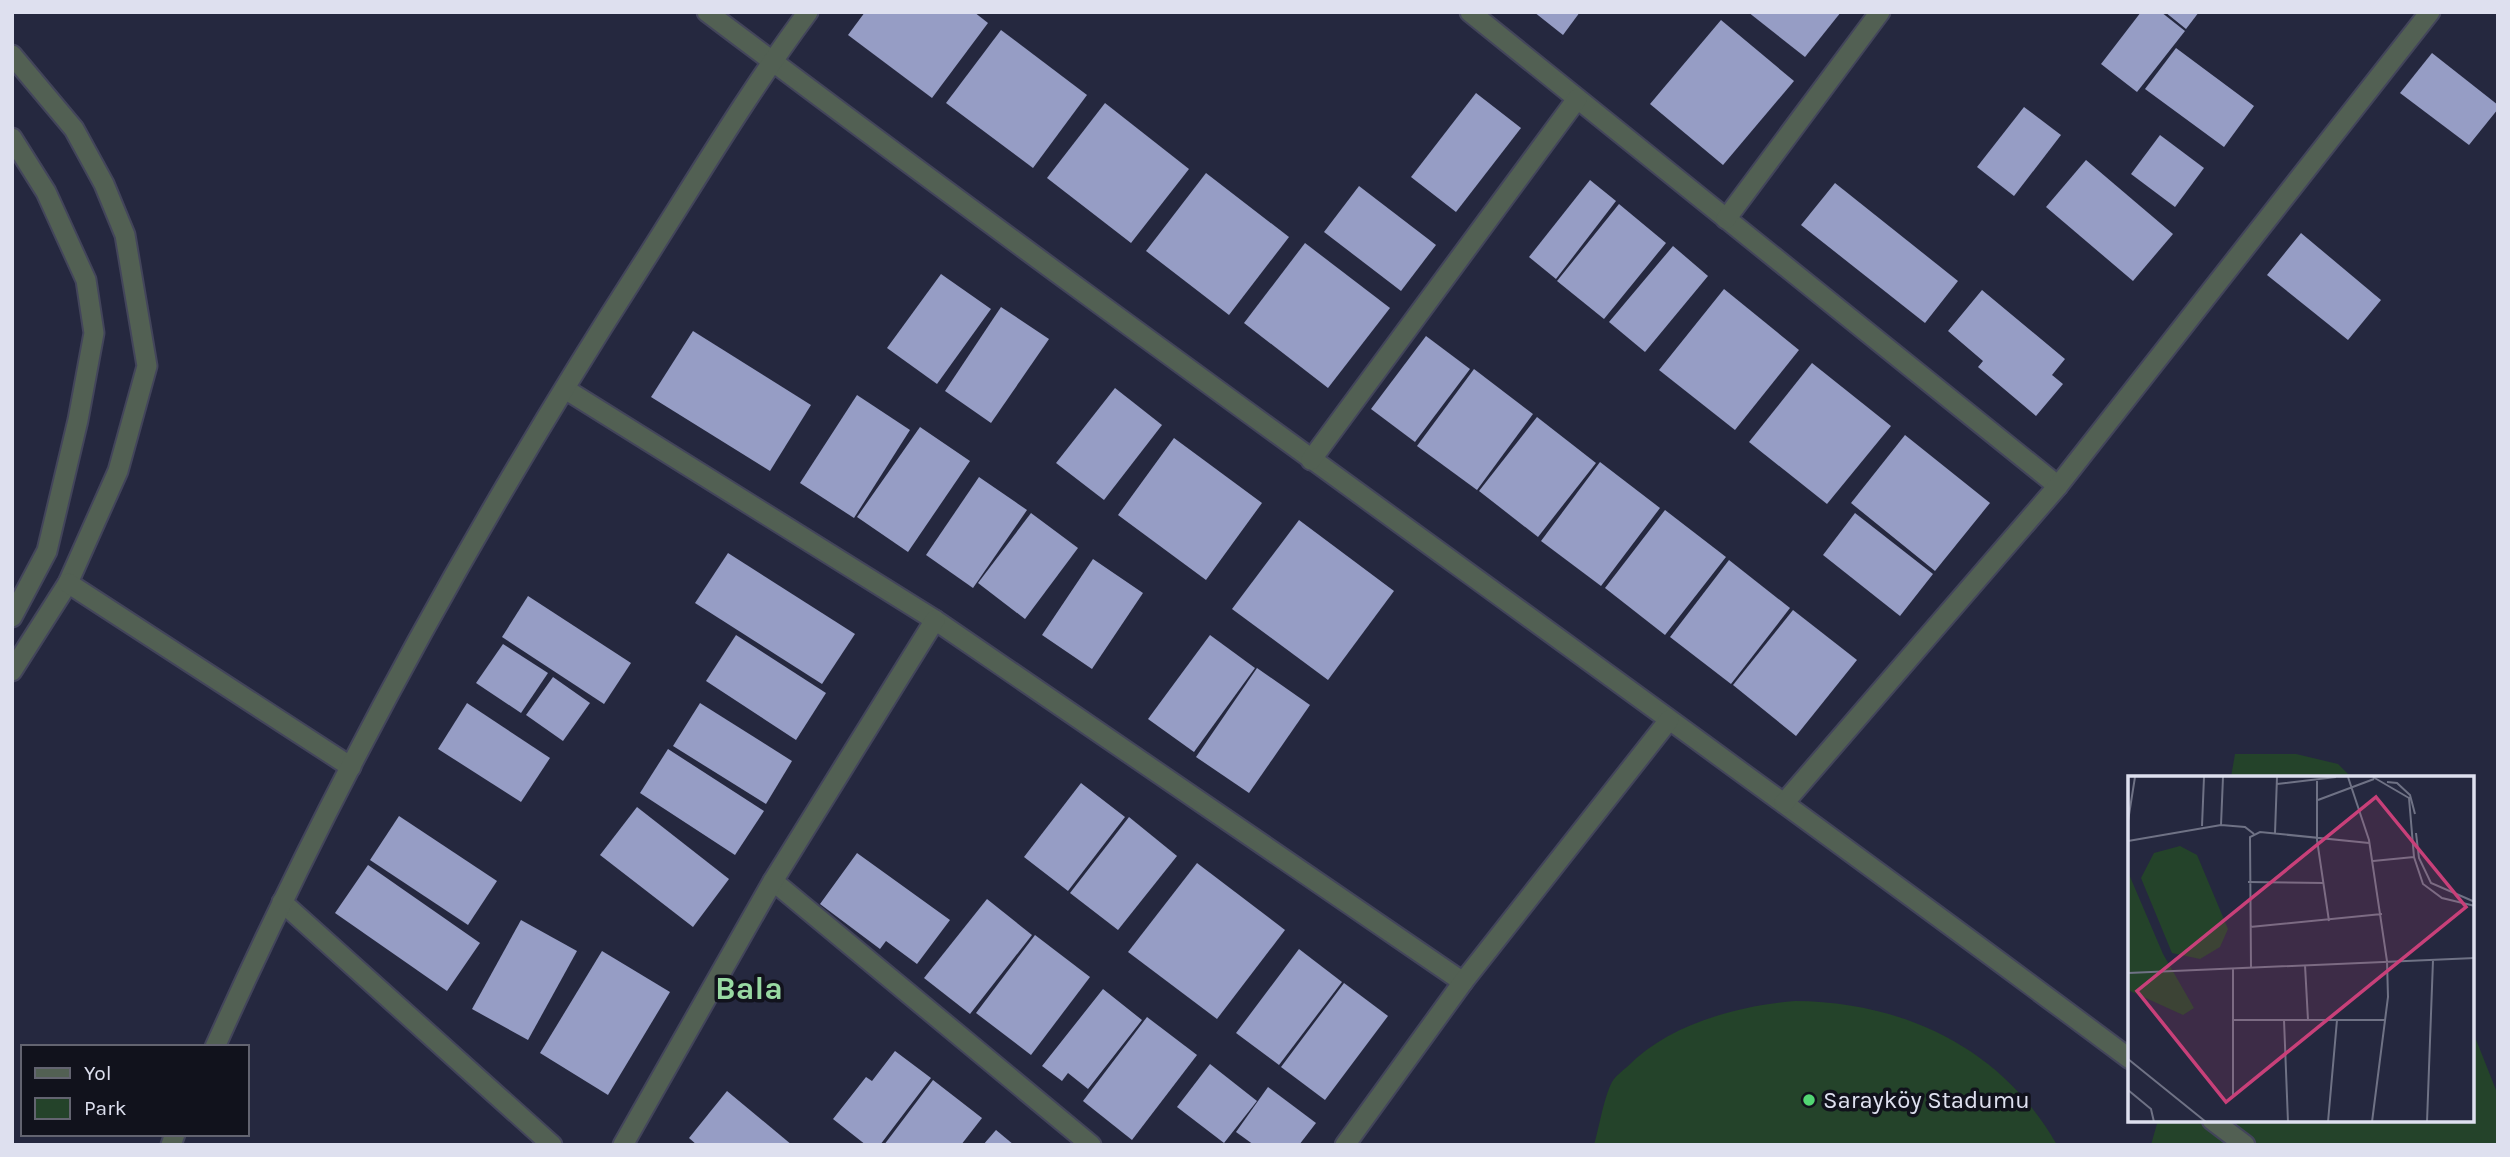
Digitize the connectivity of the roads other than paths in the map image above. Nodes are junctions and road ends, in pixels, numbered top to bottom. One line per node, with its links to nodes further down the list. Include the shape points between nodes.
1 (707, 12): 7 (street)
2 (808, 12): 7 (street)
3 (1470, 12): 8 (street)
4 (1880, 12): 10 (street)
5 (2430, 12): 13 (street)
6 (12, 55): 14 (street, via 74,129 104,184 125,235 147,366 118,471)
7 (772, 61): 11 (street); 12 (street)
8 (1577, 99): 10 (street); 12 (street)
9 (12, 138): 15 (street, via 46,192 86,280 94,333 47,551)
10 (1726, 219): 13 (street)
11 (565, 389): 16 (street); 19 (street, via 424,626)
12 (1311, 460): 18 (street)
13 (2058, 486): 20 (street)
14 (68, 583): 17 (street); 19 (street)
15 (12, 617)
16 (935, 621): 21 (street); 23 (street)
17 (12, 671)
18 (1669, 720): 20 (street); 23 (street)
19 (351, 767): 22 (street)
20 (1784, 803): 25 (street)
21 (773, 881): 28 (street); 29 (street)
22 (282, 902): 24 (street); 27 (street)
23 (1463, 982): 30 (street)
24 (216, 1045)
25 (2128, 1058)
26 (2216, 1122): 31 (street)
27 (552, 1145)
28 (623, 1145)
29 (1091, 1145)
30 (1345, 1145)
31 (2245, 1145)

